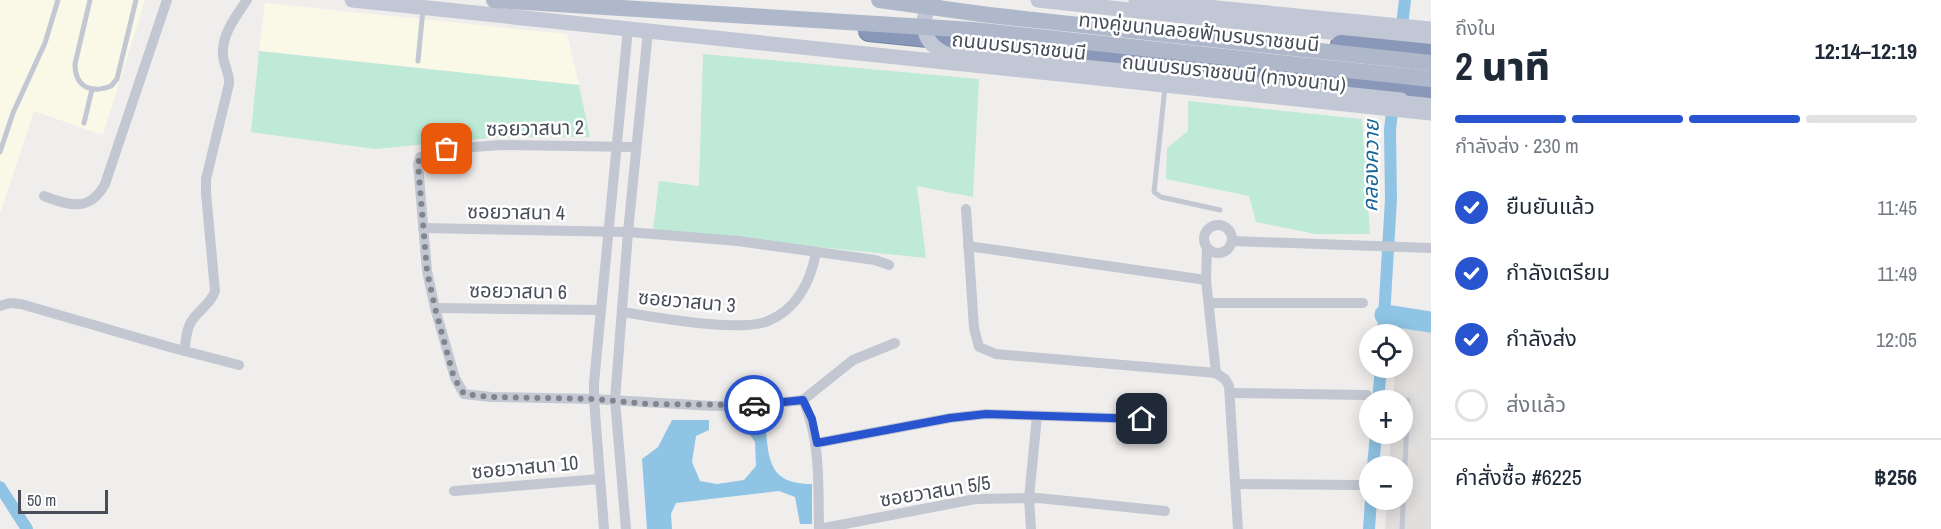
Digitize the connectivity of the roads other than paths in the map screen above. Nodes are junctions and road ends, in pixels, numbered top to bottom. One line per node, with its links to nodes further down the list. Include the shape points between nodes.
1 (58, 0): 34 (lane, via 45,44)
2 (90, 0): 27 (lane, via 75,75 78,82)
3 (136, 0): 27 (lane, via 117,79 111,86)
4 (167, 0): 35 (street, via 99,195 78,205)
5 (247, 0): 55 (street, via 232,21 224,44 223,56 230,77 206,179 215,291 192,321)
6 (352, 0): 15 (main road, ถนนบรมราชชนนี (ทางขนาน))
7 (494, 0): 24 (main road, ทางคู่ขนานลอยฟ้าบรมราชชนนี, bridge, via 963,29)
8 (607, 0): 28 (highway, ถนนบรมราชชนนี, via 753,19 1365,82)
9 (872, 0): 19 (highway, ถนนบรมราชชนนี, via 1370,48)
10 (879, 0): 23 (main road, ทางคู่ขนานลอยฟ้าบรมราชชนนี, bridge)
11 (935, 0): 28 (main road, bridge, via 927,12 926,33 931,45 949,56)
12 (1038, 0): 19 (main road)
13 (1136, 0): 14 (main road)
14 (1234, 5): 19 (main road, via 1373,23)
15 (423, 7): 16 (main road, ถนนบรมราชชนนี (ทางขนาน)); 22 (lane)
16 (628, 28): 18 (main road, ถนนบรมราชชนนี (ทางขนาน)); 32 (street)
17 (1431, 29): 19 (main road)
18 (648, 31): 25 (main road, ถนนบรมราชชนนี (ทางขนาน)); 33 (street)
19 (1410, 40): 20 (main road); 21 (highway, ถนนบรมราชชนนี)
20 (1431, 43)
21 (1431, 54)
22 (418, 61)
23 (1431, 63)
24 (1431, 79)
25 (1165, 87): 28 (main road, ถนนบรมราชชนนี (ทางขนาน), via 1362,107); 37 (lane, via 1154,192)
26 (1431, 88): 28 (highway, ถนนบรมราชชนนี)
27 (92, 89): 31 (lane)
28 (1401, 99): 29 (main road); 30 (main road, ถนนบรมราชชนนี (ทางขนาน))
29 (1431, 103)
30 (1431, 113)
31 (84, 123)
32 (616, 146): 33 (street, ซอยวาสนา 2); 38 (street, ซอยวาสนา 2, via 500,145 447,149 420,157); 39 (street)
33 (636, 147): 40 (street)
34 (0, 152)
35 (44, 196)
36 (966, 209): 42 (street)
37 (1220, 210)
38 (423, 228): 39 (street, ซอยวาสนา 4); 51 (street)
39 (609, 232): 40 (street, ซอยวาสนา 4); 52 (street)
40 (628, 232): 45 (street, ซอยวาสนา 4); 53 (street)
41 (1233, 241): 43 (street, via 1220,254); 43 (street, via 1228,228 1214,225 1204,235); 44 (street)
42 (968, 246): 47 (street); 57 (street, via 979,347 996,354)
43 (1207, 248): 47 (street)
44 (1431, 248)
45 (816, 252): 46 (street, ซอยวาสนา 4); 53 (street, ซอยวาสนา 3, via 805,288 795,302 768,321 724,325)
46 (889, 265)
47 (1206, 280): 48 (street)
48 (1209, 303): 49 (street); 57 (street)
49 (1364, 303)
50 (0, 306): 55 (street, via 21,304)
51 (435, 308): 52 (street, ซอยวาสนา 6); 60 (street, via 454,378 464,394)
52 (601, 310): 60 (street)
53 (622, 312): 61 (street)
54 (895, 343): 62 (street, via 853,360)
55 (184, 351): 56 (street)
56 (239, 365)
57 (1216, 373): 58 (street, via 1227,381)
58 (1230, 393): 59 (street); 68 (street)
59 (1359, 394)
60 (594, 399): 61 (street); 67 (street)
61 (615, 400): 62 (street, via 724,406); 74 (street)
62 (803, 400): 65 (street)
63 (1037, 416): 64 (street, via 1142,419); 65 (street, via 986,414 950,418); 71 (street)
64 (1158, 425)
65 (817, 443): 75 (street)
66 (1406, 444): 78 (lane)
67 (600, 479): 70 (street, ซอยวาสนา 10); 73 (street)
68 (1236, 484): 69 (street); 77 (street)
69 (1359, 485)
70 (454, 491)
71 (1029, 498): 72 (street, ซอยวาสนา 5/5); 75 (street, ซอยวาสนา 5/5, via 975,499); 76 (street)
72 (1165, 511)
73 (604, 529)
74 (626, 529)
75 (819, 529)
76 (1031, 529)
77 (1238, 529)
78 (1402, 529)

